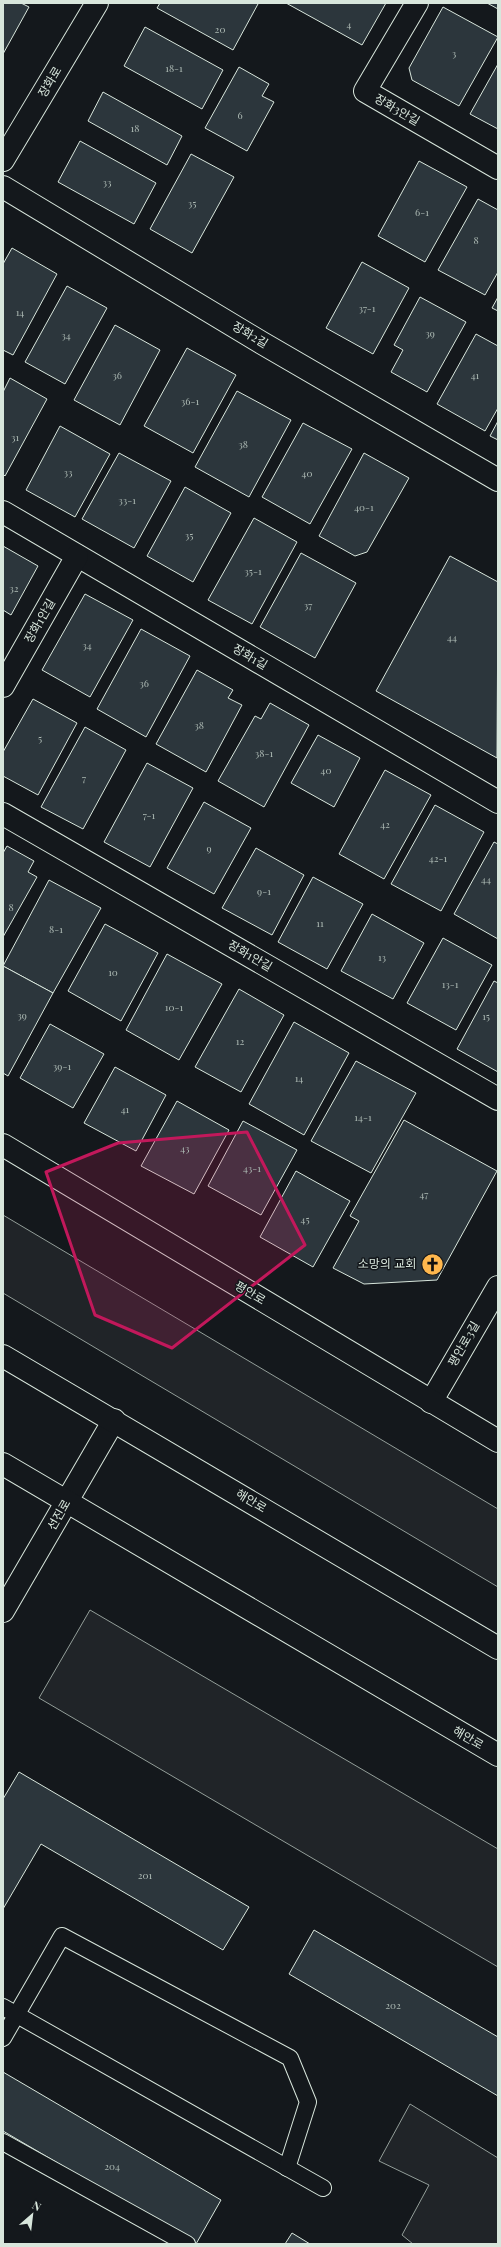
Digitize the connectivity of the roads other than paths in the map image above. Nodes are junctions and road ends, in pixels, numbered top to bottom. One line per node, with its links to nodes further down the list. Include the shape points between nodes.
1 (97, 3): 3 (street, 장화로)
2 (418, 3): 4 (street, 장화3안길, via 365,91)
3 (3, 160)
4 (498, 168)
5 (3, 188): 6 (street, 장화2길)
6 (498, 480)
7 (3, 512): 8 (street, 장화1길)
8 (77, 556): 9 (street, 장화1안길); 10 (street, 장화1길)
9 (3, 686)
10 (498, 802)
11 (3, 814): 12 (street, 장화1안길)
12 (498, 1098)
13 (3, 1144): 16 (street, 평안로)
14 (498, 1286): 16 (street, 평안로3길)
15 (3, 1356): 17 (street, 해안로)
16 (431, 1402): 18 (street, 평안로)
17 (114, 1420): 20 (street, 선진로); 22 (street, 해안로)
18 (498, 1440)
19 (3, 1464): 20 (street, 해안로)
20 (66, 1502): 21 (street, 선진로); 23 (street, 해안로)
21 (3, 1611)
22 (498, 1648)
23 (498, 1755)
24 (9, 2011): 25 (lane); 27 (lane); 27 (lane, via 62,1936 290,2058 308,2102)
25 (3, 2038)
26 (3, 2142): 29 (lane)
27 (287, 2168): 28 (lane)
28 (323, 2188)
29 (187, 2244)

